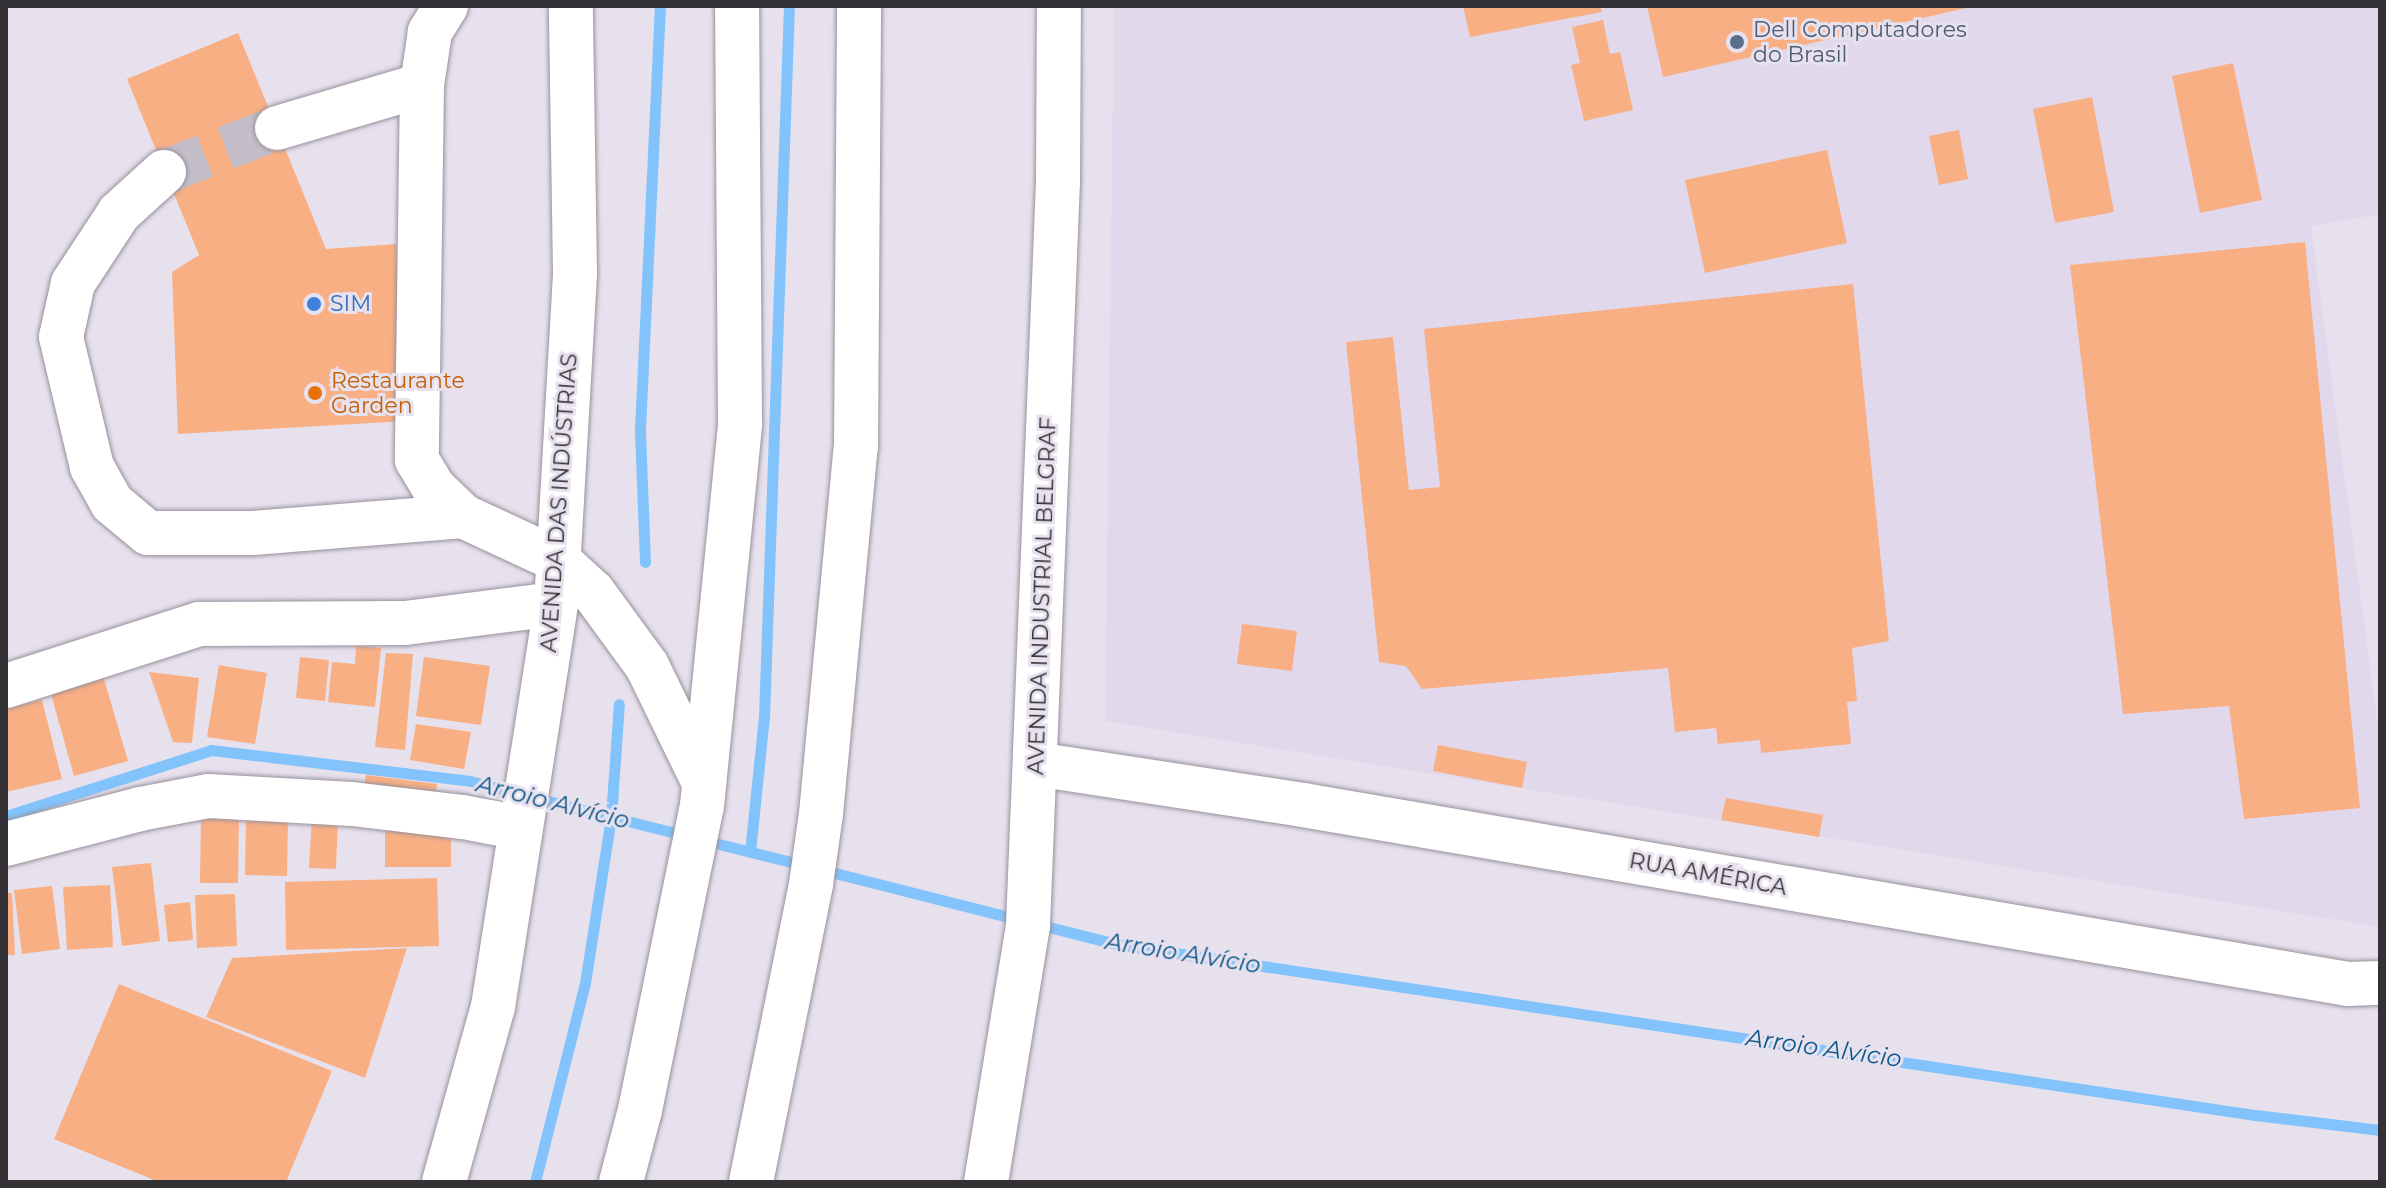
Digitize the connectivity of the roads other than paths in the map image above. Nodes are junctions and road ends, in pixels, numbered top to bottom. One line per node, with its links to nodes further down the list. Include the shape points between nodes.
1 (446, 6): 6 (main road, via 430,32)
2 (571, 6): 10 (main road, AVENIDA DAS INDÚSTRIAS, via 575,273)
3 (737, 6): 14 (main road, via 740,424)
4 (859, 6): 20 (main road, via 856,447 821,814)
5 (1059, 6): 13 (main road, AVENIDA INDUSTRIAL BELGRAF, via 1058,181)
6 (422, 85): 7 (main road); 9 (main road, via 417,460 433,487)
7 (277, 128)
8 (164, 172): 9 (main road, via 119,213 73,283 61,337 92,467 112,503 148,533 253,533)
9 (463, 516): 10 (main road)
10 (558, 560): 11 (main road, AVENIDA DAS INDÚSTRIAS); 14 (main road, via 593,592 647,666)
11 (556, 604): 12 (main road, via 405,623 199,624); 15 (main road, AVENIDA DAS INDÚSTRIAS)
12 (6, 686)
13 (1036, 764): 17 (main road, RUA AMÉRICA, via 2348,984); 21 (main road, AVENIDA INDUSTRIAL BELGRAF, via 1029,910)
14 (703, 795): 19 (main road)
15 (521, 824): 16 (main road, via 352,804 208,796); 18 (main road, AVENIDA DAS INDÚSTRIAS, via 493,1007)
16 (6, 844)
17 (2380, 983)
18 (444, 1182)
19 (621, 1182)
20 (751, 1182)
21 (986, 1182)

